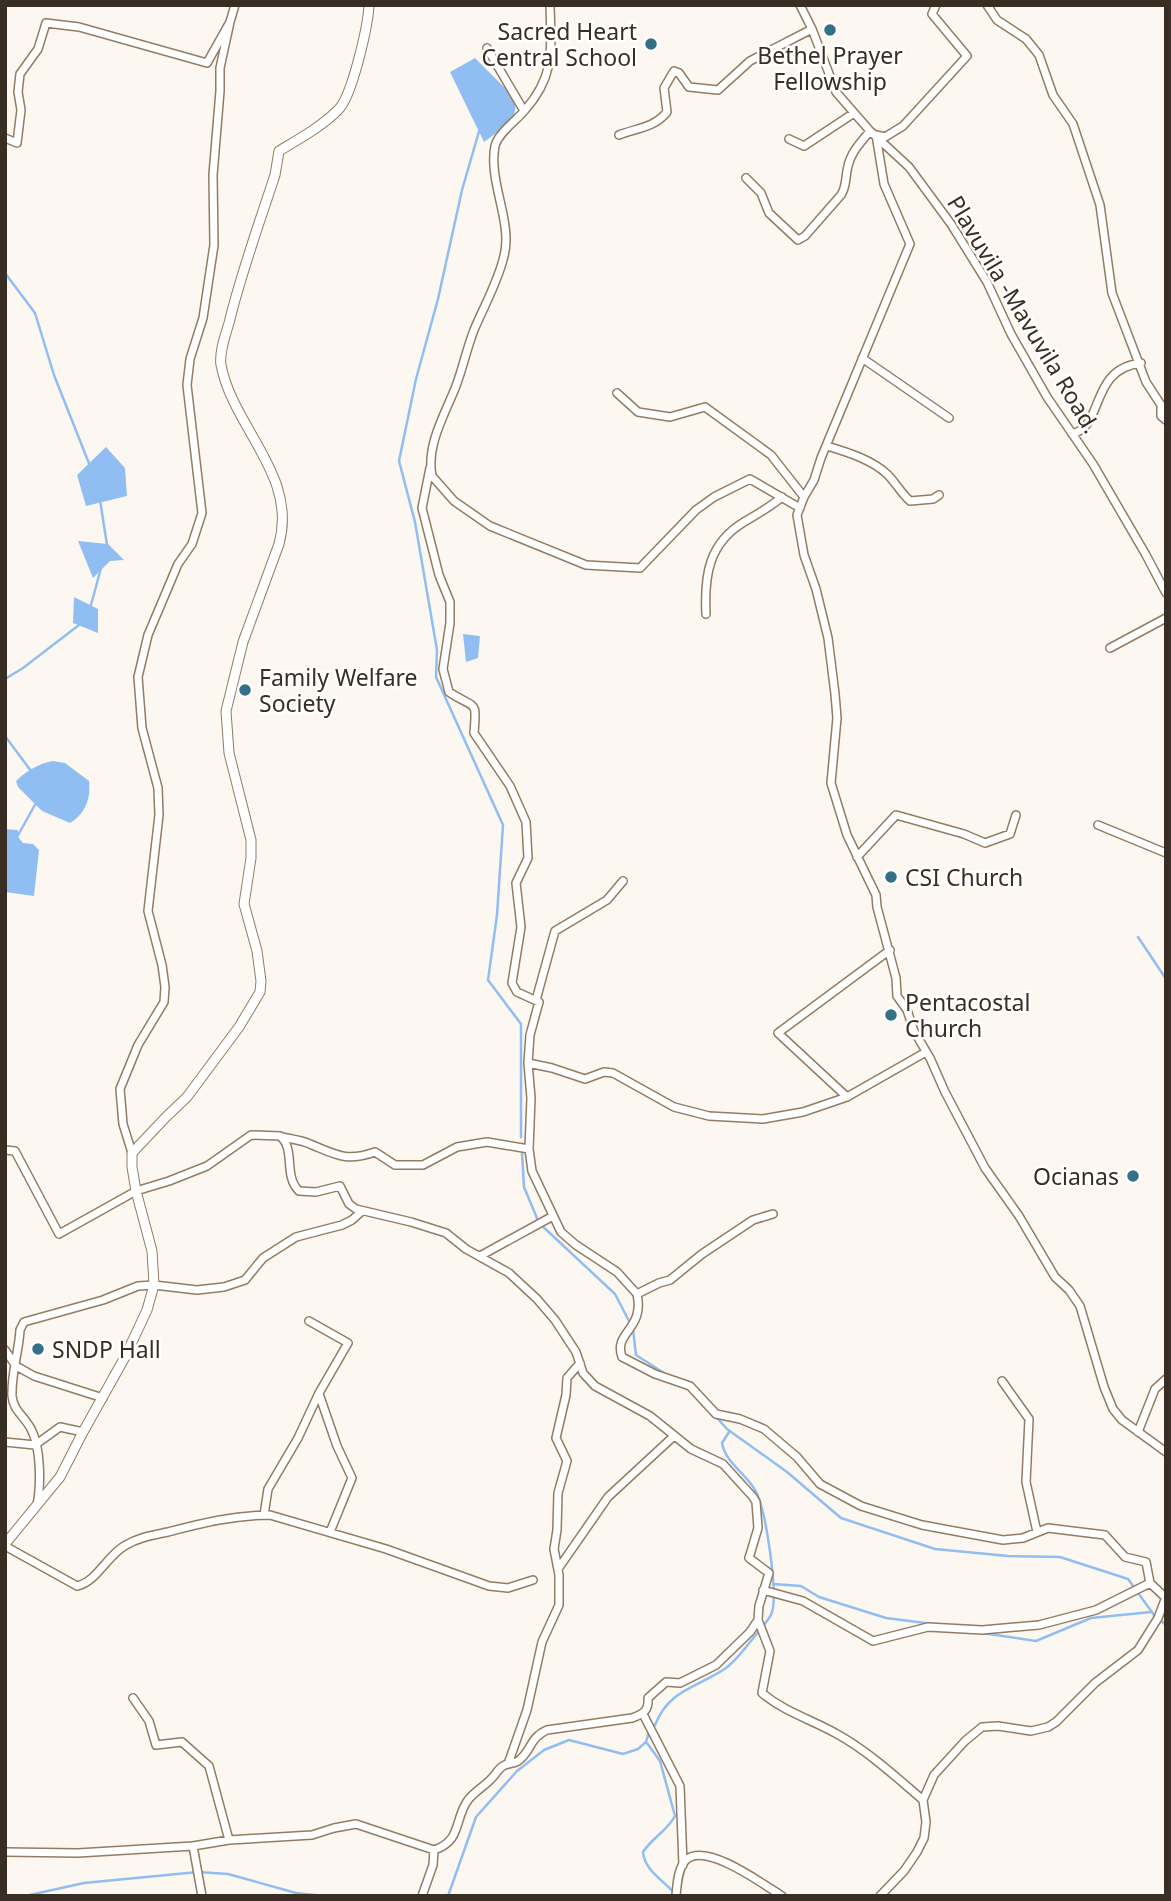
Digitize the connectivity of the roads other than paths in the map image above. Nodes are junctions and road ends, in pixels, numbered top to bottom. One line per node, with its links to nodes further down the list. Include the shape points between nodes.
1 (235, 5): 7 (street)
2 (369, 5): 47 (street, via 365,38 341,106 279,151 220,360 227,389 274,474 284,528 243,642 226,711 229,753 251,840 243,898 257,951 260,992 187,1097)
3 (550, 5): 10 (street, via 548,75)
4 (800, 5): 8 (street, Plavuvila -Mavuvila Road.)
5 (936, 5): 12 (street, via 932,14 967,56 903,126 885,137)
6 (987, 5): 18 (street, via 997,20 1026,39 1039,55 1053,95 1073,124 1100,205 1112,293)
7 (230, 22): 14 (street, via 207,62 79,27 46,23 38,49 20,74 18,143); 47 (street, via 220,68 214,245 187,385 202,513 148,635 138,677 142,728 159,801 148,911 165,987 164,1002 128,1065 120,1089 123,1124)
8 (812, 29): 11 (street, Plavuvila -Mavuvila Road., via 836,92); 13 (street, via 750,61 718,90 689,87 674,71 664,88 667,111 662,118)
9 (487, 48): 10 (street)
10 (524, 111): 24 (street, via 496,143 494,163 505,255 442,418)
11 (854, 113): 12 (street, Plavuvila -Mavuvila Road.); 15 (street, via 804,146)
12 (873, 133): 16 (street, via 856,147 848,164 846,188 798,240 769,213 761,193); 17 (street, via 884,184 910,244); 22 (street, Plavuvila -Mavuvila Road., via 909,167 951,224)
13 (619, 135)
14 (5, 138)
15 (789, 139)
16 (746, 178)
17 (862, 358): 20 (street); 23 (street)
18 (1141, 363): 21 (street); 22 (street, via 1128,365 1105,383 1088,423)
19 (617, 393): 26 (street, via 638,412 670,418 705,407 771,455)
20 (949, 418)
21 (1166, 420)
22 (1072, 434): 29 (street, Plavuvila -Mavuvila Road.)
23 (827, 446): 25 (street, via 878,467 909,501); 26 (street)
24 (430, 468): 27 (street, via 454,501 494,528 586,565 640,568 695,510 750,479); 40 (street, via 422,508 450,602 444,676 449,692 475,708 474,733 510,786 526,822 528,858 516,883 521,927 512,984 517,992)
25 (939, 495)
26 (804, 496): 28 (street)
27 (782, 497): 28 (street); 31 (street, via 724,537 708,571)
28 (800, 508): 37 (street, via 804,555 828,638 835,694 831,783)
29 (1162, 581): 30 (street, Plavuvila -Mavuvila Road.)
30 (1166, 593)
31 (706, 614)
32 (1166, 618): 33 (street)
33 (1110, 648)
34 (1016, 815): 37 (street, via 1010,834 985,844 895,815)
35 (1098, 825): 36 (street)
36 (1166, 853)
37 (857, 857): 39 (street, via 876,895)
38 (623, 881): 40 (street, via 607,900 555,930)
39 (890, 950): 41 (street, via 897,996); 43 (street, via 778,1033)
40 (536, 1000): 42 (street)
41 (926, 1052): 43 (street); 64 (street, via 985,1168 1055,1277 1080,1306 1114,1409)
42 (528, 1063): 43 (street, via 585,1079 613,1073 674,1107 709,1116 763,1118 803,1112); 45 (street)
43 (847, 1097)
44 (280, 1136): 45 (street, via 333,1155 356,1158 375,1152 395,1165 423,1166 457,1147 487,1143); 48 (street, via 251,1135 208,1167); 49 (street, via 286,1142 290,1180 296,1188 316,1192 340,1186 349,1204)
45 (529, 1149): 51 (street, via 532,1171)
46 (5, 1150): 48 (street, via 15,1151 60,1234)
47 (132, 1153): 48 (street)
48 (136, 1191): 53 (street, via 152,1251)
49 (362, 1211): 52 (street, via 446,1233); 53 (street, via 342,1225 296,1237 263,1258 245,1280 197,1290)
50 (773, 1214): 54 (street, via 753,1220 670,1280)
51 (553, 1216): 52 (street); 54 (street, via 561,1232 617,1272)
52 (480, 1256): 57 (street, via 509,1273 537,1298 569,1340)
53 (154, 1285): 58 (street, via 24,1322); 62 (street, via 147,1310)
54 (638, 1296): 72 (street, via 637,1320 621,1340 622,1357 690,1386 716,1414 764,1429 820,1484 861,1506 922,1525 1003,1540)
55 (309, 1321): 61 (street, via 348,1343)
56 (5, 1350): 58 (street)
57 (580, 1363): 65 (street, via 595,1386 650,1416); 74 (street, via 567,1378 556,1437 567,1461 558,1493 554,1549)
58 (16, 1366): 62 (street); 67 (street, via 13,1400 31,1428)
59 (1166, 1379): 64 (street, via 1155,1389)
60 (1002, 1381): 72 (street, via 1029,1419 1026,1482)
61 (319, 1393): 70 (street, via 268,1489); 71 (street, via 352,1478)
62 (103, 1398): 63 (street)
63 (83, 1432): 67 (street, via 60,1427); 69 (street, via 60,1477)
64 (1138, 1432): 68 (street)
65 (674, 1436): 74 (street, via 608,1497); 77 (street, via 691,1450 723,1464 755,1499 758,1532 749,1558 768,1571)
66 (5, 1442): 67 (street)
67 (35, 1445): 69 (street, via 40,1489)
68 (1166, 1452)
69 (37, 1508): 73 (street)
70 (264, 1515): 71 (street); 73 (street, via 149,1535 125,1545 77,1586)
71 (330, 1532): 75 (street, via 489,1586 508,1588)
72 (1037, 1532): 76 (street, via 1048,1528 1105,1535 1125,1557 1146,1562)
73 (5, 1545)
74 (558, 1569): 82 (street, via 559,1605 542,1642 527,1710)
75 (533, 1580)
76 (1150, 1583): 77 (street, via 1096,1609 1040,1625 982,1630 928,1627 873,1641 803,1601); 78 (street)
77 (763, 1590): 79 (street)
78 (1166, 1598): 83 (street, via 1138,1650 1095,1683 1056,1722 1031,1731 982,1727 934,1775)
79 (758, 1620): 81 (street, via 716,1665 680,1683 666,1682 652,1693); 83 (street, via 770,1651 762,1693 780,1708 838,1734)
80 (133, 1698): 84 (street, via 149,1721 156,1745 182,1742 209,1766)
81 (643, 1714): 82 (street, via 547,1730 537,1735 517,1762); 88 (street, via 680,1786)
82 (508, 1764): 86 (street, via 470,1797 461,1810 458,1829 445,1847)
83 (923, 1800): 93 (street, via 924,1838 904,1871)
84 (229, 1840): 85 (street); 86 (street, via 312,1835 356,1824)
85 (193, 1846): 87 (street); 89 (street)
86 (434, 1850): 90 (street)
87 (5, 1852)
88 (682, 1865): 91 (street); 92 (street, via 696,1856 719,1860)
89 (202, 1896)
90 (422, 1896)
91 (676, 1896)
92 (782, 1896)
93 (880, 1896)

